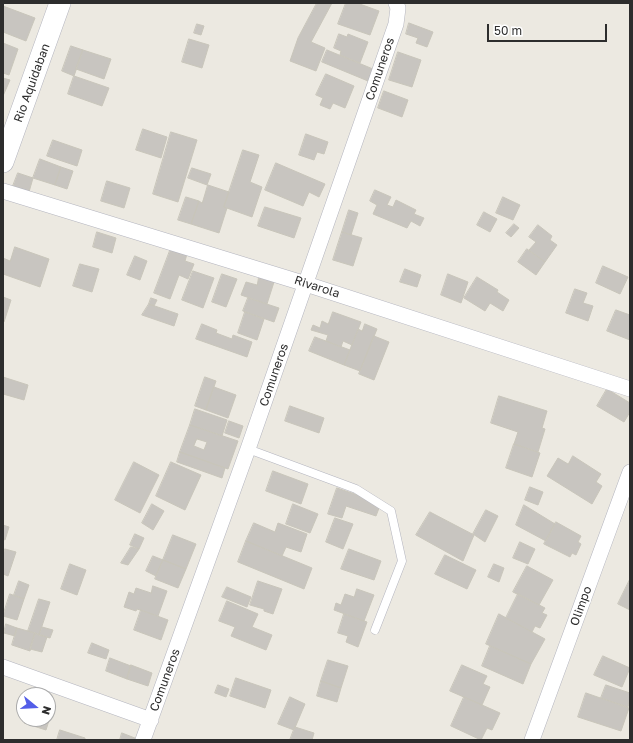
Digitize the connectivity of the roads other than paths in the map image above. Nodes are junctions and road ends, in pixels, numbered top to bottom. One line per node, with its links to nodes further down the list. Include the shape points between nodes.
1 (60, 3): 3 (street, Rio Aquidaban)
2 (397, 5): 5 (street, Comuneros, via 396,24)
3 (3, 162)
4 (3, 190): 5 (street, Rivarola)
5 (306, 284): 6 (street, Rivarola); 7 (street, Comuneros)
6 (630, 389)
7 (248, 449): 9 (lane, via 356,489 391,511 402,561); 11 (street, Comuneros)
8 (630, 472): 13 (street, Olimpo)
9 (375, 630)
10 (3, 667): 11 (street)
11 (151, 720): 12 (street, Comuneros)
12 (144, 740)
13 (532, 740)

